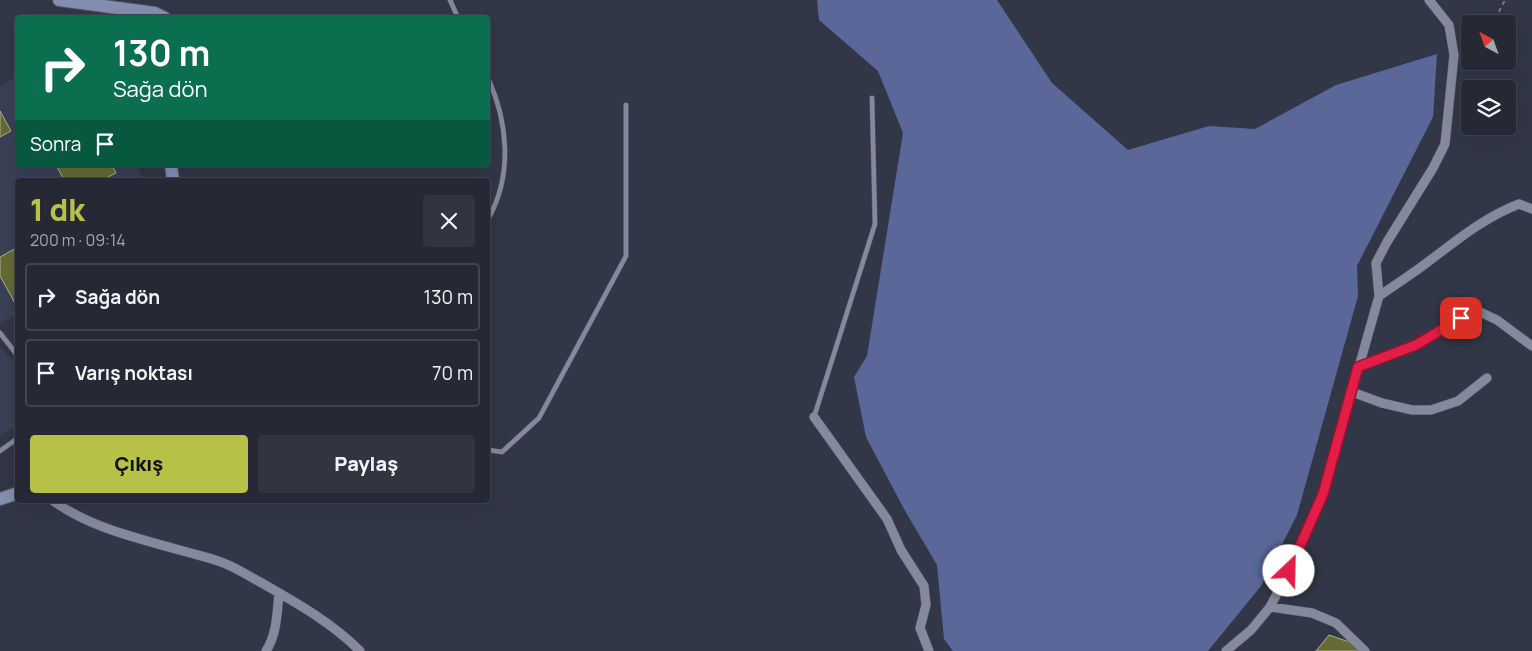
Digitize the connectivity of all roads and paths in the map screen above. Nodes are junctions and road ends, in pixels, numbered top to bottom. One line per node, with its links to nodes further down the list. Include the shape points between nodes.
1 (59, 0): 5 (street)
2 (450, 0): 6 (lane)
3 (1430, 0): 13 (street, via 1449,25 1454,55 1445,144 1376,263)
4 (1505, 0): 7 (path)
5 (159, 15)
6 (457, 15)
7 (1496, 15)
8 (490, 83): 12 (lane, via 505,134 505,171)
9 (872, 98): 20 (lane, via 875,224)
10 (626, 105): 22 (lane, via 626,256 539,418 502,452)
11 (1532, 209): 13 (street, via 1519,204 1477,224)
12 (490, 214)
13 (1379, 296): 17 (street)
14 (0, 333): 16 (lane)
15 (1532, 346): 17 (street, via 1497,320 1478,311 1416,345)
16 (15, 352)
17 (1358, 367): 19 (street)
18 (1487, 378): 19 (street, via 1458,402 1431,410 1382,404)
19 (1352, 392): 28 (street, via 1323,494)
20 (814, 417): 31 (street, via 887,519 901,550 924,586 926,605 920,628)
21 (15, 440): 23 (lane)
22 (490, 450)
23 (0, 452)
24 (15, 494): 25 (street)
25 (0, 499)
26 (56, 503): 27 (street, via 94,523 226,564)
27 (279, 593): 29 (street, via 276,624); 30 (street, via 327,623)
28 (1270, 606): 32 (street, via 1252,630); 33 (street, via 1312,613 1336,624)
29 (266, 651)
30 (360, 651)
31 (929, 651)
32 (1226, 651)
33 (1365, 651)

